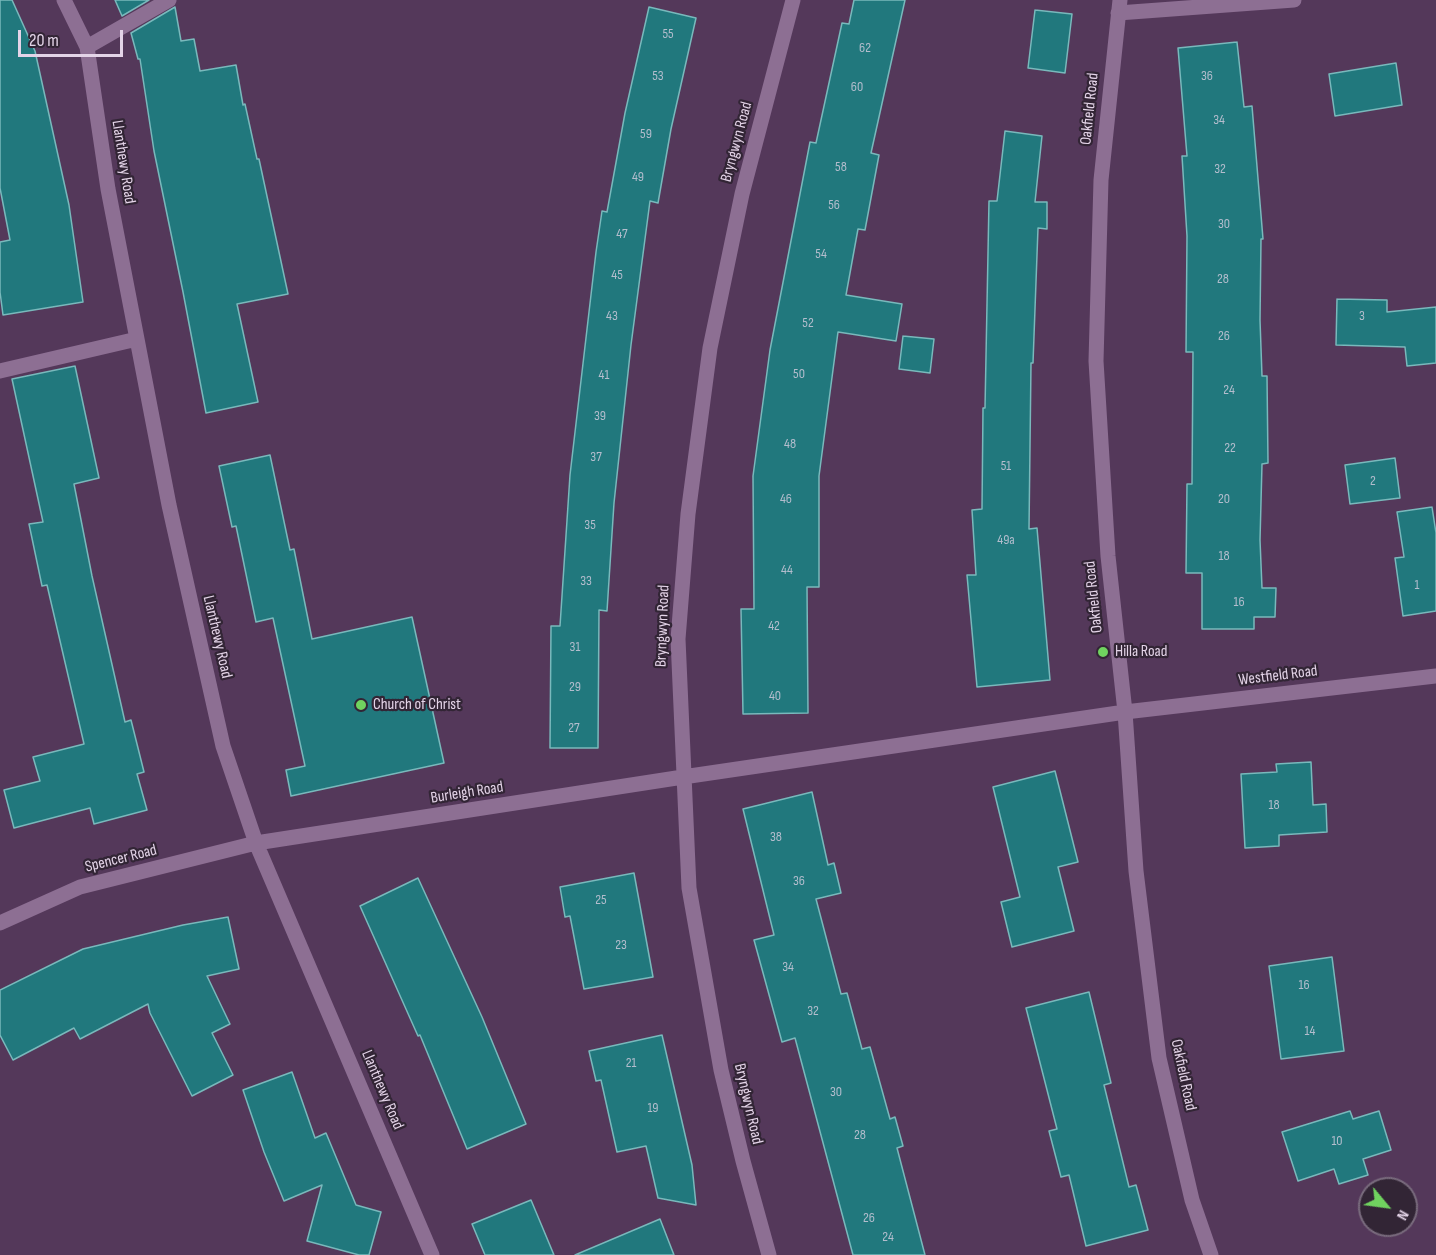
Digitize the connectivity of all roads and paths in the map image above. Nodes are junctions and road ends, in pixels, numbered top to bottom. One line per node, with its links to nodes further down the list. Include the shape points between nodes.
1 (64, 0): 6 (street, Llanthewy Road)
2 (169, 0): 6 (street)
3 (793, 0): 11 (street, Bryngwyn Road, via 742,194 710,348 688,514 678,639)
4 (1294, 0): 5 (street)
5 (1119, 6): 10 (street, Oakfield Road, via 1101,180 1096,361 1108,556)
6 (87, 47): 7 (street, Llanthewy Road, via 108,189)
7 (137, 339): 8 (street); 12 (street, Llanthewy Road, via 169,505 223,746)
8 (0, 371)
9 (1436, 675): 10 (street, Westfield Road)
10 (1125, 712): 11 (street); 16 (street, Oakfield Road, via 1136,871 1159,1058 1192,1200)
11 (683, 777): 12 (street, Burleigh Road); 15 (street, Bryngwyn Road, via 689,888 699,956 726,1093)
12 (256, 843): 13 (street, Spencer Road, via 80,887); 14 (street, Llanthewy Road)
13 (0, 923)
14 (432, 1255)
15 (769, 1255)
16 (1211, 1255)

